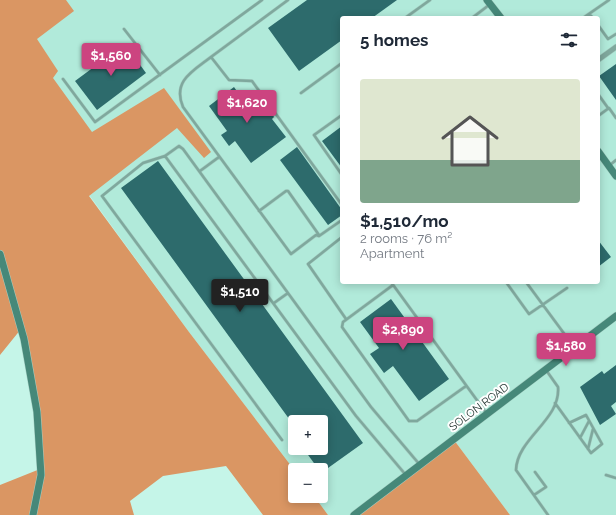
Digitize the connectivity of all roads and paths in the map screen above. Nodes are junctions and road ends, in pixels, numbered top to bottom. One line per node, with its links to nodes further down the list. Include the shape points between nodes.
1 (262, 0): 18 (lane)
2 (288, 0): 15 (lane)
3 (430, 0): 7 (lane)
4 (608, 0): 6 (lane)
5 (489, 2): 8 (lane); 9 (street)
6 (589, 14): 10 (lane)
7 (408, 16)
8 (474, 16)
9 (499, 16)
10 (586, 16)
11 (600, 28): 13 (lane, via 608,39)
12 (124, 29): 18 (lane)
13 (616, 34)
14 (616, 47): 16 (street)
15 (212, 57): 28 (lane, via 189,75 180,87 179,97 183,107); 34 (lane, via 228,80 252,81)
16 (600, 59)
17 (340, 64): 20 (lane)
18 (160, 75): 19 (lane, via 95,122)
19 (63, 79)
20 (301, 92)
21 (600, 97): 22 (lane)
22 (609, 108): 23 (lane); 25 (lane)
23 (600, 115)
24 (340, 116): 32 (lane, via 314,135)
25 (616, 118)
26 (600, 154): 30 (street)
27 (165, 156): 31 (lane, via 179,146); 46 (lane); 59 (lane, via 143,164 102,196)
28 (219, 157): 31 (lane); 35 (lane)
29 (616, 160): 30 (lane)
30 (608, 166): 33 (street)
31 (200, 171): 45 (lane)
32 (340, 172)
33 (616, 176)
34 (340, 202)
35 (259, 211): 37 (lane, via 291,254); 37 (lane, via 288,191)
36 (340, 221): 37 (lane)
37 (319, 236)
38 (340, 239): 49 (lane, via 308,264)
39 (0, 254): 67 (street, via 24,339 37,412 41,475)
40 (391, 284): 49 (lane)
41 (393, 284): 52 (lane)
42 (507, 284): 47 (lane, via 529,314)
43 (528, 284): 47 (lane)
44 (567, 288): 47 (lane)
45 (288, 293): 46 (lane); 61 (lane, via 371,407)
46 (274, 303): 64 (lane, via 356,416)
47 (543, 304): 50 (lane)
48 (616, 316): 50 (street, SOLON ROAD)
49 (346, 319): 52 (lane, via 342,327 409,421 417,421)
50 (575, 348): 51 (street, SOLON ROAD)
51 (546, 370): 53 (lane, via 558,387); 54 (street, SOLON ROAD)
52 (466, 386): 54 (lane)
53 (555, 403): 56 (lane); 66 (lane, via 516,462 516,470)
54 (487, 414): 61 (street, SOLON ROAD)
55 (589, 420): 56 (lane, via 586,415); 57 (lane); 58 (lane)
56 (569, 423): 58 (lane)
57 (594, 428): 60 (lane); 60 (lane, via 602,444 591,453)
58 (580, 438): 60 (lane)
59 (282, 440)
60 (588, 450)
61 (420, 465): 64 (street, SOLON ROAD)
62 (535, 472): 66 (lane, via 546,487)
63 (606, 475): 65 (lane)
64 (406, 476): 68 (street, SOLON ROAD)
65 (616, 478)
66 (534, 495): 69 (lane)
67 (33, 515)
68 (354, 515)
69 (548, 515)

